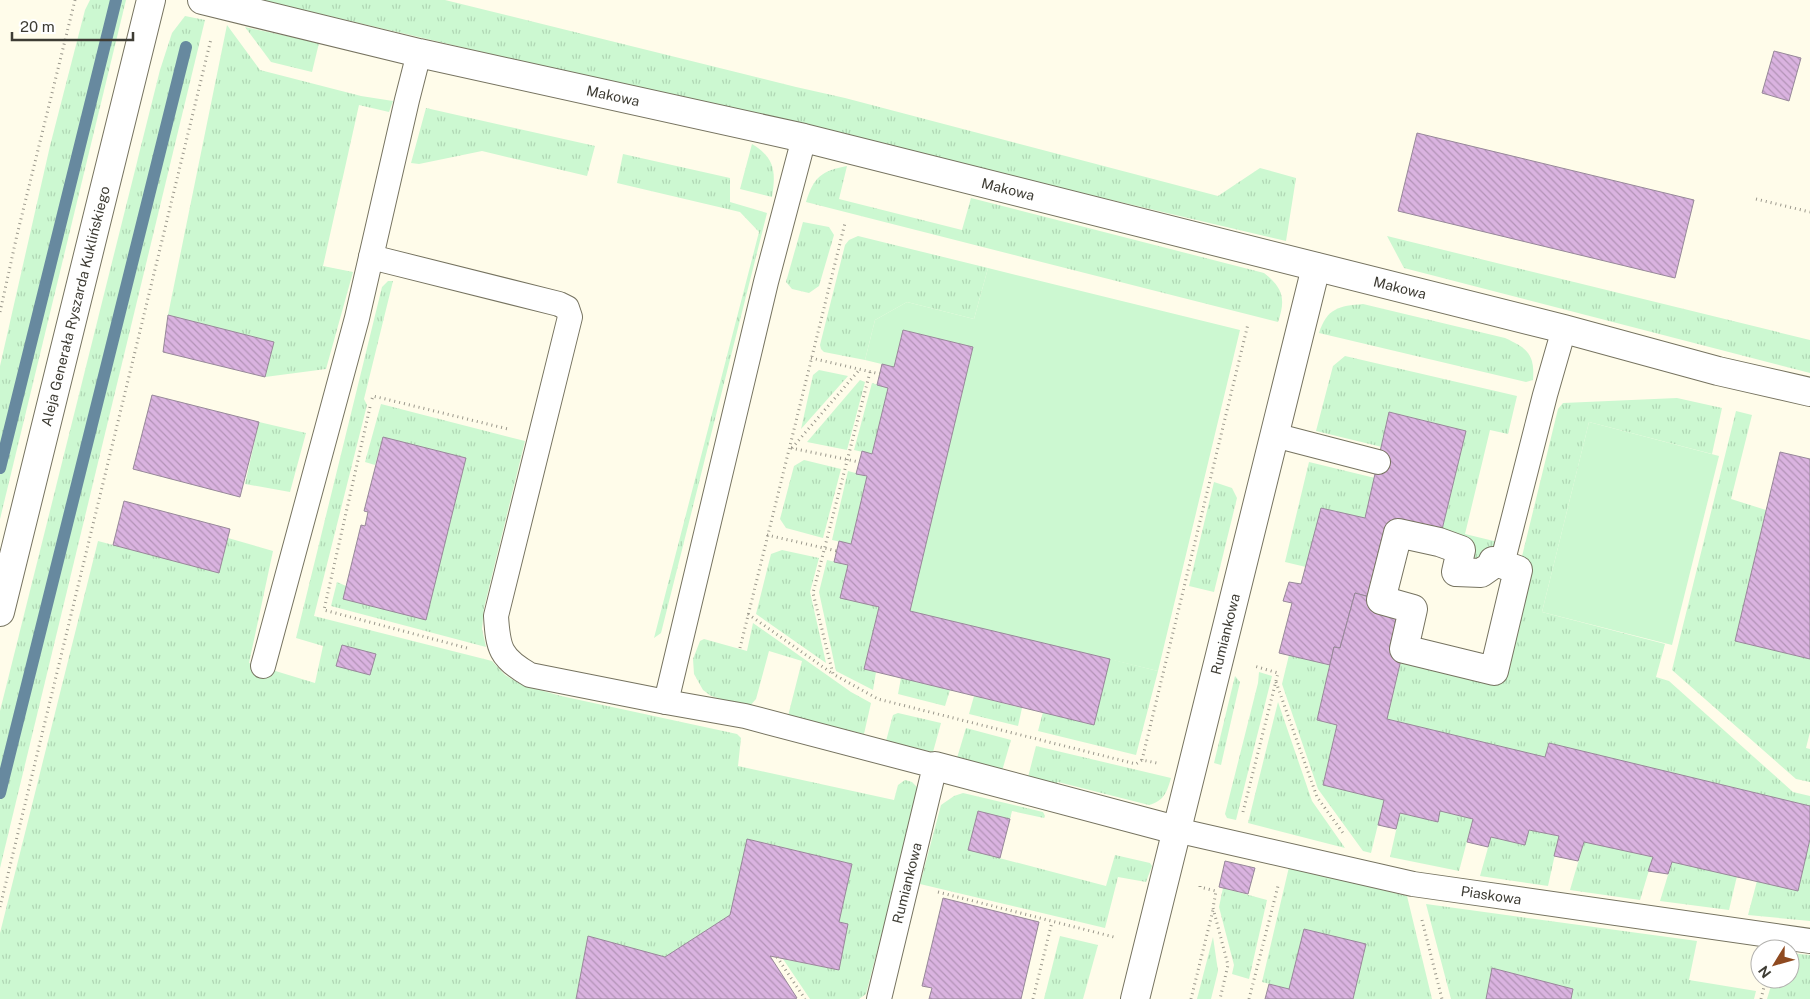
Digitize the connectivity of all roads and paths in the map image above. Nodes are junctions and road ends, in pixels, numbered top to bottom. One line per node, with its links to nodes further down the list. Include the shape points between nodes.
1 (75, 0): 11 (path)
2 (151, 0): 29 (street, Aleja Generała Ryszarda Kuklińskiego)
3 (211, 2): 4 (street, Makowa); 47 (path)
4 (419, 53): 5 (street, Makowa); 9 (lane)
5 (804, 138): 10 (street, Makowa); 37 (lane)
6 (1756, 199): 7 (path)
7 (1810, 212)
8 (845, 224): 14 (path)
9 (371, 258): 20 (lane, via 567,308 570,317); 34 (lane)
10 (1316, 267): 13 (street, Makowa); 19 (street, Rumiankowa)
11 (0, 312)
12 (1248, 324): 38 (path)
13 (1564, 329): 18 (street, Makowa); 28 (lane)
14 (811, 358): 15 (path); 21 (path)
15 (860, 369): 16 (path); 21 (path)
16 (870, 372): 17 (path); 22 (path)
17 (880, 374)
18 (1810, 392)
19 (1274, 435): 24 (lane); 40 (street, Rumiankowa)
20 (540, 436): 32 (lane, via 496,616); 32 (path, via 373,396 324,610 489,654)
21 (790, 448): 22 (path); 25 (path)
22 (848, 460): 23 (path); 26 (path)
23 (859, 462)
24 (1378, 462)
25 (767, 535): 26 (path); 30 (path)
26 (825, 548): 27 (path); 35 (path, via 813,593)
27 (836, 551)
28 (1502, 564): 28 (street, via 1493,561 1481,573 1456,572 1461,550 1398,533 1381,600 1414,609 1404,649 1494,671 1518,570)
29 (0, 612)
30 (748, 614): 31 (path); 35 (path)
31 (740, 648)
32 (502, 652): 37 (lane, via 513,666 530,675)
33 (1245, 664): 36 (path, via 1278,673)
34 (263, 666)
35 (833, 674): 38 (path, via 878,699 1136,764)
36 (1276, 682): 41 (path); 43 (path, via 1317,797)
37 (666, 702): 39 (lane, via 745,716)
38 (1142, 760): 40 (path)
39 (935, 766): 42 (street); 45 (lane, Rumiankowa)
40 (1190, 771): 42 (street, Rumiankowa)
41 (1242, 818)
42 (1176, 830): 44 (lane, Piaskowa); 51 (street, Rumiankowa)
43 (1344, 835)
44 (1286, 854): 46 (lane, Piaskowa); 58 (path)
45 (906, 884): 49 (path); 54 (lane, Rumiankowa)
46 (1413, 884): 50 (lane, Piaskowa); 59 (path)
47 (0, 908)
48 (1213, 908): 57 (path)
49 (1052, 922): 51 (path); 55 (path)
50 (1810, 941)
51 (1148, 946): 56 (street, Rumiankowa)
52 (777, 957): 53 (path)
53 (805, 999)
54 (879, 999)
55 (1033, 999)
56 (1135, 999)
57 (1191, 999)
58 (1249, 999)
59 (1442, 999)

